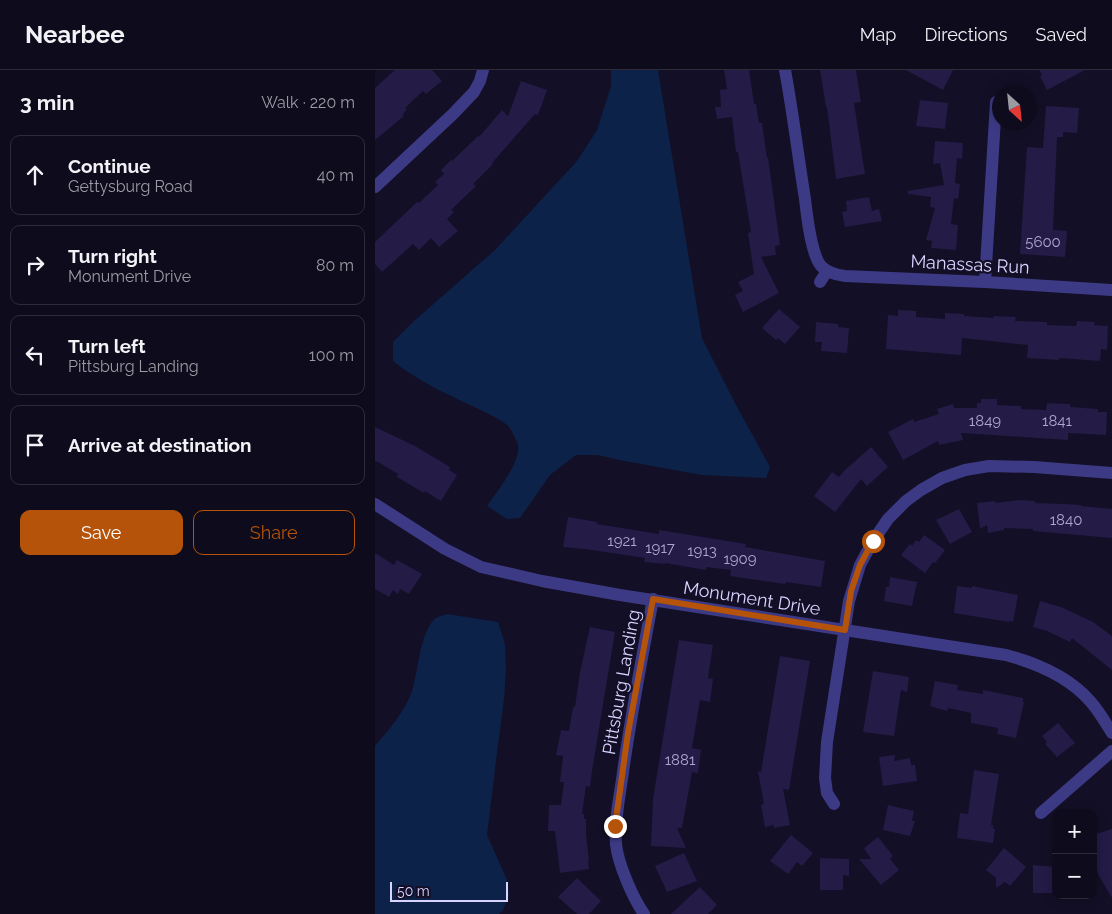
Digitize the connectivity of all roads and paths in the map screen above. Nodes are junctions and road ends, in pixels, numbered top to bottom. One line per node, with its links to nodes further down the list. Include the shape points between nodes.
1 (483, 70): 4 (street, via 474,92)
2 (785, 70): 5 (street, via 808,220 816,256)
3 (994, 130): 7 (street)
4 (375, 188)
5 (827, 271): 6 (street); 7 (street, Manassas Run, via 845,276)
6 (820, 282)
7 (985, 282): 8 (street, Manassas Run)
8 (1112, 290)
9 (1112, 472): 12 (street, via 989,466 942,478 921,490 888,519 873,541 851,591)
10 (375, 504): 11 (street, Monument Drive, via 445,549 481,567 542,581)
11 (653, 599): 12 (street, Monument Drive); 17 (street, Pittsburg Landing, via 628,733 615,826 621,865)
12 (845, 630): 13 (street, Monument Drive, via 1025,660 1070,684 1089,700); 15 (street, via 827,742 825,778 827,793)
13 (1112, 733)
14 (1112, 751): 16 (street)
15 (834, 804)
16 (1041, 813)
17 (644, 914)

